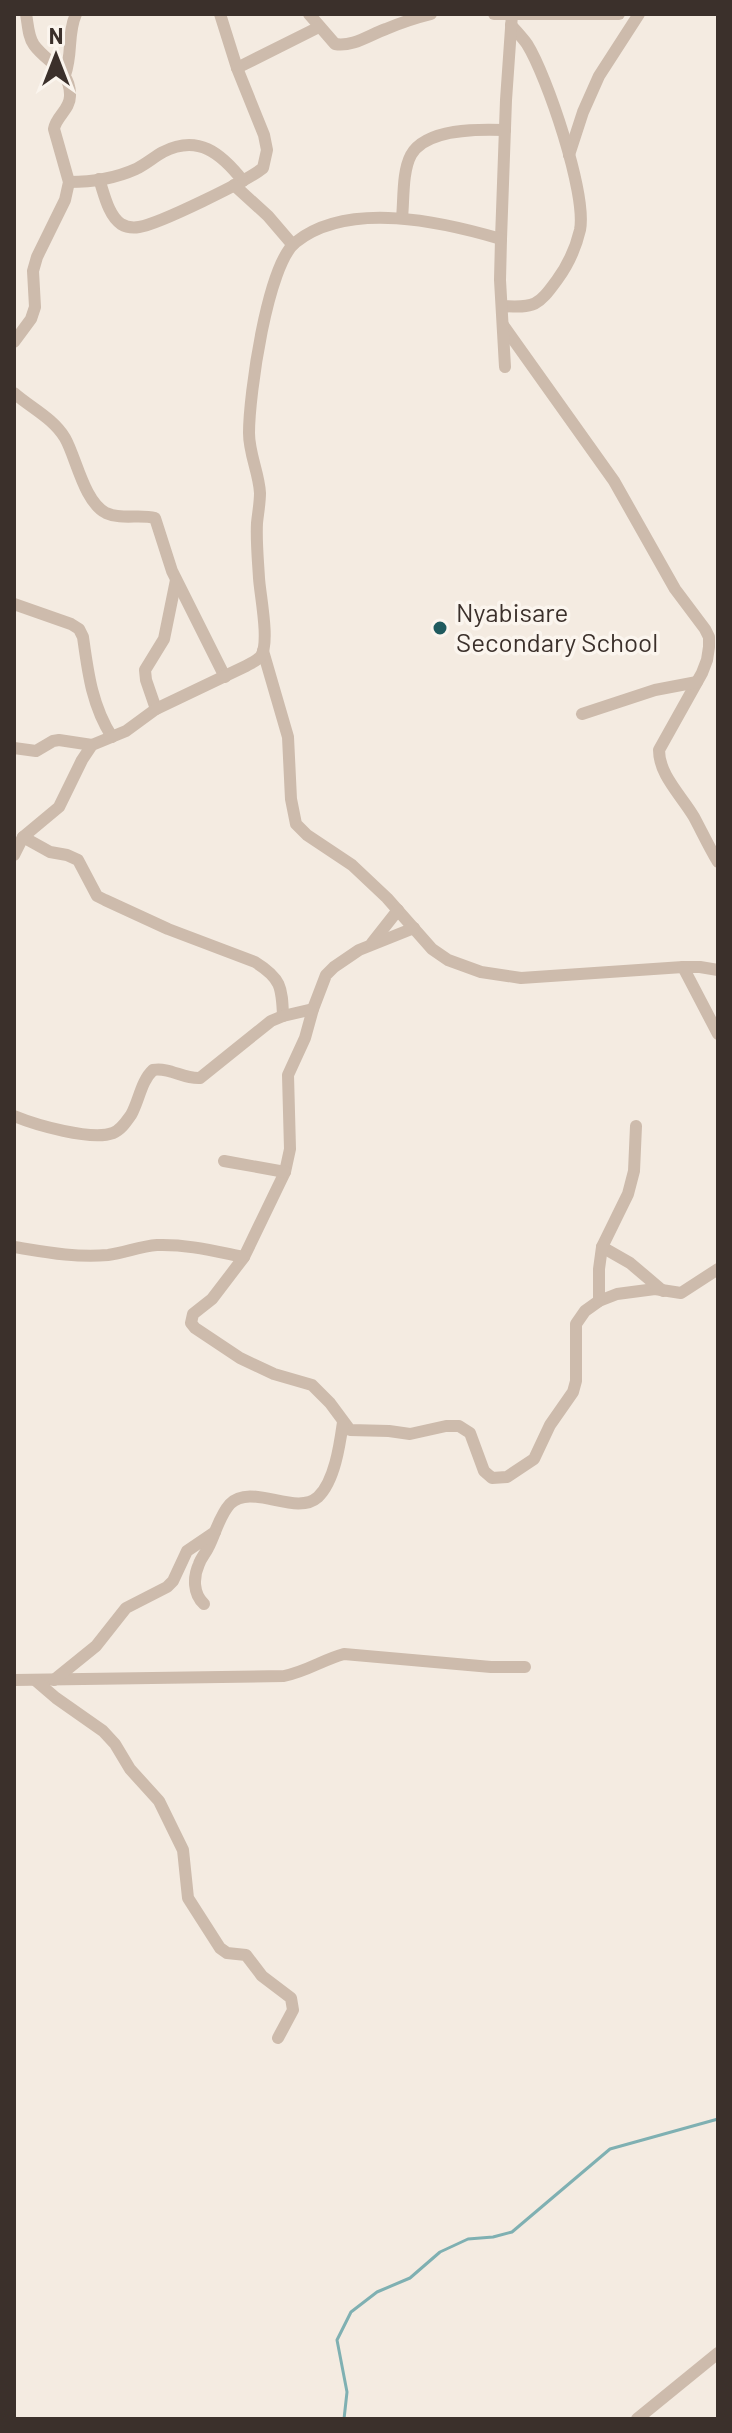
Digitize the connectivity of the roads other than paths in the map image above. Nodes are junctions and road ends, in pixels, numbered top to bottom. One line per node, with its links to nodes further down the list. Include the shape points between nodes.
1 (26, 14): 12 (street, via 33,42)
2 (76, 14): 12 (street)
3 (220, 14): 11 (street)
4 (309, 14): 10 (street)
5 (431, 14): 10 (street, via 352,44 335,44)
6 (494, 14): 9 (street)
7 (619, 14): 9 (street)
8 (639, 14): 14 (street, via 599,76)
9 (512, 18): 13 (street); 14 (street, via 537,66)
10 (319, 27): 11 (street)
11 (237, 68): 17 (street, via 267,150 263,168)
12 (65, 75): 16 (street, via 70,102 54,129)
13 (505, 130): 18 (street, via 454,132 414,150); 19 (street)
14 (569, 155): 21 (street, via 581,209 572,254 542,299 532,306)
15 (99, 179): 16 (street); 17 (street, via 191,144 222,158); 17 (street, via 112,213 129,227 164,219)
16 (69, 182): 23 (street, via 33,271 31,319)
17 (238, 183): 20 (street)
18 (402, 218): 19 (street); 20 (street, via 331,225)
19 (501, 239): 21 (street)
20 (292, 244): 29 (street, via 265,318 250,417 260,491)
21 (502, 306): 22 (street)
22 (503, 325): 24 (street); 28 (street, via 614,481 675,589)
23 (14, 342)
24 (505, 367)
25 (14, 393): 26 (street, via 59,428 102,510 155,518)
26 (176, 579): 30 (street); 32 (street, via 164,639 145,670)
27 (14, 604): 34 (street, via 79,629 92,694)
28 (714, 639): 31 (street)
29 (263, 651): 30 (street); 40 (street, via 288,737 296,824 352,865)
30 (225, 677): 32 (street)
31 (697, 682): 33 (street); 39 (street, via 659,750 659,760)
32 (156, 709): 34 (street)
33 (582, 714)
34 (112, 737): 35 (street)
35 (92, 745): 36 (street, via 59,740 36,751); 37 (street, via 59,807)
36 (14, 748)
37 (23, 837): 38 (street); 46 (street, via 78,860 97,896 266,969 282,991)
38 (14, 855)
39 (718, 862)
40 (398, 910): 41 (street); 42 (street)
41 (414, 928): 42 (street); 43 (street, via 448,960 501,976)
42 (372, 943): 45 (street, via 330,971)
43 (683, 967): 44 (street); 47 (street)
44 (718, 970)
45 (313, 1009): 46 (street); 51 (street, via 288,1075 290,1140)
46 (283, 1016): 48 (street, via 203,1077 162,1069 149,1073 129,1117 110,1134 44,1127)
47 (718, 1034)
48 (14, 1116)
49 (636, 1126): 53 (street, via 628,1194)
50 (224, 1161): 51 (street)
51 (285, 1172): 54 (street)
52 (14, 1247): 54 (street, via 109,1255 174,1245)
53 (602, 1247): 56 (street); 57 (street)
54 (244, 1257): 58 (street, via 212,1299 193,1314 191,1323 240,1358 312,1385)
55 (718, 1269): 56 (street, via 681,1293)
56 (663, 1291): 57 (street, via 617,1294)
57 (599, 1301): 58 (street, via 576,1324 573,1392 538,1453 511,1476 488,1476 470,1433 459,1426 402,1434 355,1432)
58 (343, 1422): 59 (street, via 334,1467 318,1497 302,1504 236,1500)
59 (215, 1532): 60 (street, via 196,1571 196,1591); 64 (street, via 187,1551 167,1587 126,1608 96,1646)
60 (204, 1604)
61 (525, 1667): 64 (street, via 344,1654 284,1676)
62 (15, 1679): 63 (street)
63 (35, 1680): 64 (street); 65 (street, via 103,1731 159,1801 181,1844 189,1900 220,1948 246,1955 262,1976 291,1998 293,2010)
64 (54, 1680)
65 (278, 2038)
66 (718, 2353): 67 (street)
67 (637, 2419)

